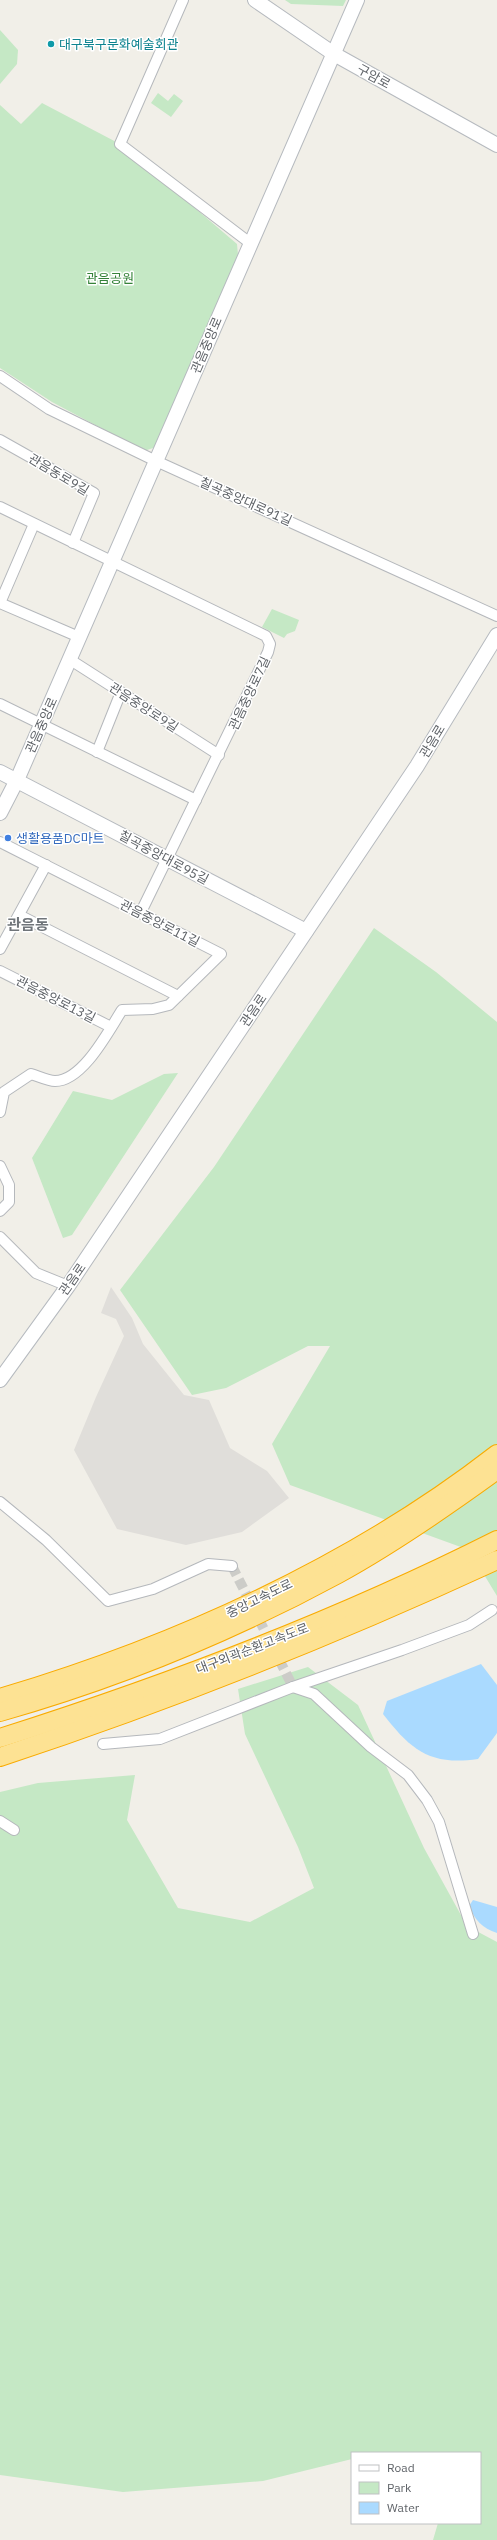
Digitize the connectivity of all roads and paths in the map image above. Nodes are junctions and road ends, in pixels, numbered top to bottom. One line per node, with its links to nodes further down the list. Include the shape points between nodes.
1 (183, 0): 6 (street, via 120,144)
2 (255, 0): 4 (main road, 구암로)
3 (357, 0): 4 (main road, 관음중앙로)
4 (334, 54): 5 (main road, 구암로); 6 (main road, 관음중앙로)
5 (497, 145)
6 (250, 243): 9 (main road, 관음중앙로)
7 (0, 376): 9 (street, 칠곡중앙대로91길, via 49,409)
8 (0, 440): 12 (street, 관음동로9길, via 94,493)
9 (156, 461): 13 (main road, 관음중앙로); 15 (street, 칠곡중앙대로91길)
10 (0, 507): 11 (street)
11 (34, 524): 12 (street); 14 (street)
12 (73, 543): 13 (street)
13 (112, 562): 17 (main road, 관음중앙로); 23 (street, 관음중앙로7길, via 266,636 270,644 268,652)
14 (0, 603): 17 (street)
15 (497, 616)
16 (497, 635): 33 (main road, 관음로, via 417,766)
17 (79, 637): 18 (main road, 관음중앙로)
18 (70, 659): 19 (street, 관음중앙로9길); 21 (main road, 관음중앙로)
19 (121, 692): 22 (street); 23 (street, 관음중앙로9길)
20 (0, 704): 21 (street)
21 (41, 725): 22 (street); 25 (main road, 관음중앙로)
22 (96, 752): 26 (street)
23 (219, 755): 26 (street, 관음중앙로7길)
24 (0, 772): 25 (main road, 칠곡중앙대로95길)
25 (17, 780): 27 (main road, 관음중앙로); 29 (main road, 칠곡중앙대로95길)
26 (196, 800): 29 (street, 관음중앙로7길)
27 (0, 813)
28 (0, 842): 30 (street, 관음중앙로11길)
29 (167, 859): 31 (street, 관음중앙로7길); 33 (main road, 칠곡중앙대로95길)
30 (46, 865): 31 (street, 관음중앙로11길); 32 (street)
31 (141, 912): 36 (street, 관음중앙로11길, via 221,954)
32 (19, 915): 34 (street); 36 (street)
33 (306, 931): 42 (main road, 관음로)
34 (0, 949)
35 (0, 971): 37 (street, 관음중앙로13길)
36 (178, 996): 37 (street, 관음중앙로11길, via 169,1005 152,1009 122,1010)
37 (111, 1027): 38 (street, 관음중앙로11길, via 84,1066 55,1081 31,1074 4,1092)
38 (0, 1112)
39 (0, 1166): 40 (street, via 9,1184 9,1202)
40 (0, 1211)
41 (0, 1237): 42 (street, via 36,1273)
42 (68, 1286): 43 (main road, 관음로)
43 (0, 1380)
44 (497, 1454): 52 (highway, 중앙고속도로, via 385,1530 236,1610 82,1672)
45 (497, 1470): 53 (highway, 중앙고속도로, via 413,1528 339,1574 238,1624 87,1685)
46 (0, 1502): 49 (street, via 46,1540 108,1601 153,1589 208,1564)
47 (497, 1540): 54 (highway, 대구외곽순환고속도로, via 427,1576 242,1654)
48 (497, 1560): 56 (highway, 대구외곽순환고속도로, via 422,1594 161,1701)
49 (232, 1566)
50 (492, 1610): 51 (street, via 462,1628)
51 (293, 1687): 55 (street, via 160,1739); 59 (street, via 314,1694 371,1747 408,1775 428,1800 440,1822)
52 (0, 1698)
53 (0, 1712)
54 (0, 1738)
55 (103, 1744)
56 (0, 1756)
57 (0, 1821): 58 (street)
58 (14, 1830)
59 (473, 1934)

